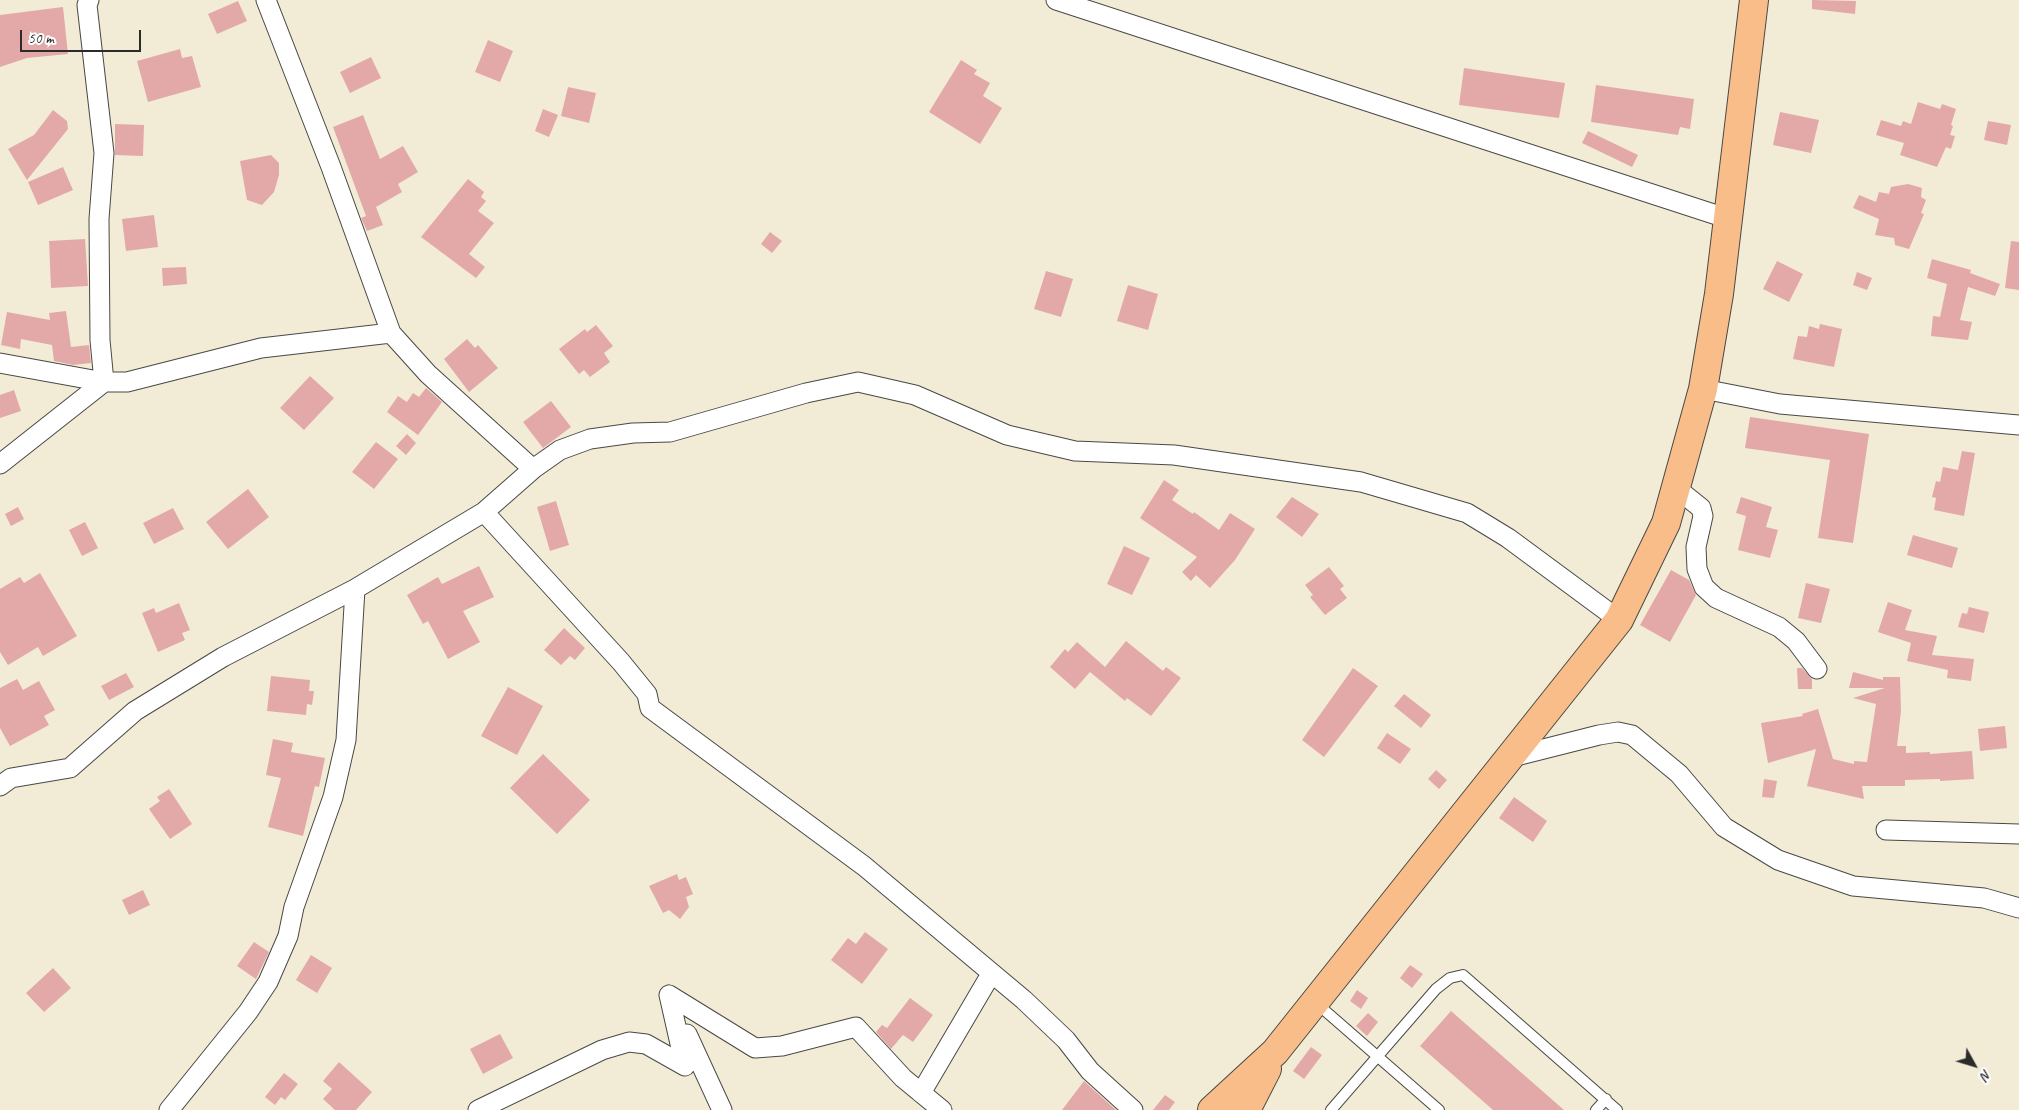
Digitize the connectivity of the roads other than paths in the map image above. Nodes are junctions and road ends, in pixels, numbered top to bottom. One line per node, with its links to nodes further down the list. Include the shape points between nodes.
1 (89, 0): 8 (street, via 104,153 99,219 100,340)
2 (266, 0): 6 (street)
3 (1056, 0): 5 (street)
4 (1754, 0): 5 (main road)
5 (1729, 219): 9 (main road)
6 (391, 333): 8 (street, via 261,348 127,382); 12 (street, via 428,374)
7 (0, 363): 8 (street)
8 (104, 382): 11 (street)
9 (1703, 389): 10 (street, via 1780,404); 13 (main road)
10 (2019, 425)
11 (0, 464)
12 (533, 469): 14 (street); 16 (street, via 560,450 590,439 670,432 806,393 858,382 915,396 1007,434 1075,451 1174,455 1361,482 1466,513 1508,538)
13 (1676, 488): 16 (main road, via 1666,523); 17 (street, via 1702,508 1696,569 1704,587 1716,598 1779,627 1796,640)
14 (484, 512): 15 (street); 23 (street, via 627,669 647,694 650,708 864,866)
15 (355, 589): 19 (street, via 223,657 135,711 70,768 11,778); 30 (street, via 346,740 333,797 294,906 288,936 268,982 248,1012)
16 (1619, 620): 18 (main road)
17 (1817, 669)
18 (1507, 758): 22 (street, via 1599,735 1618,732 1632,735 1679,774 1724,827 1778,860 1853,886 1984,898); 25 (main road)
19 (0, 786)
20 (1886, 830): 21 (street)
21 (2019, 834)
22 (2019, 908)
23 (990, 974): 28 (street); 34 (street, via 1024,1000 1066,1040 1090,1072)
24 (669, 995): 28 (street, via 754,1048 782,1046 856,1027); 31 (street, via 685,1066 646,1044 629,1042 602,1050); 32 (street)
25 (1315, 1002): 26 (main road); 27 (lane)
26 (1275, 1052): 35 (main road); 36 (main road)
27 (1378, 1057): 29 (lane, via 1436,989 1450,978 1463,976); 37 (lane); 38 (lane)
28 (921, 1093): 33 (street)
29 (1606, 1099): 39 (lane); 40 (lane)
30 (169, 1110)
31 (478, 1110)
32 (722, 1110)
33 (942, 1110)
34 (1134, 1110)
35 (1212, 1110)
36 (1246, 1110)
37 (1331, 1110)
38 (1439, 1110)
39 (1596, 1110)
40 (1617, 1110)

